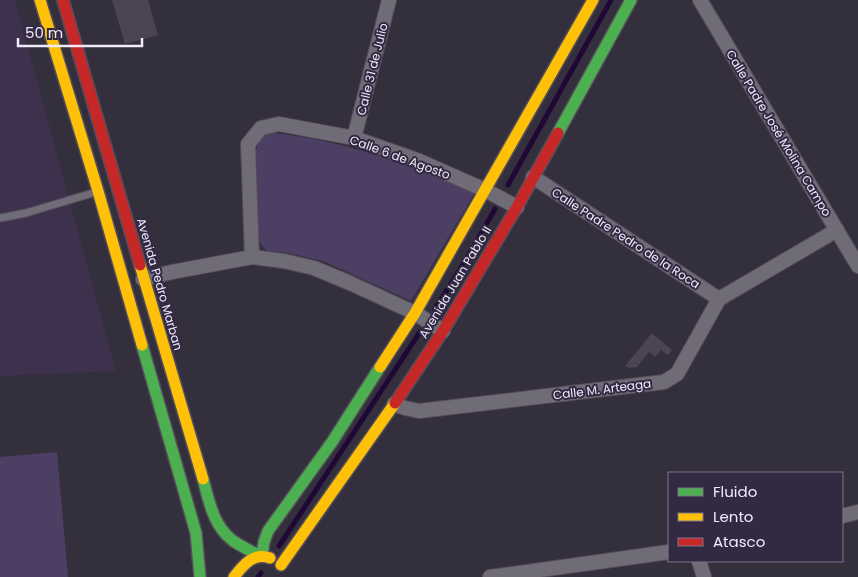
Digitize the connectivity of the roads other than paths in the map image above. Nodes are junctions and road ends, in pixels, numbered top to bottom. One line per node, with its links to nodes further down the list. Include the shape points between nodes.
1 (40, 0): 11 (street)
2 (62, 0): 9 (street, Avenida Pedro Marban)
3 (389, 0): 7 (street, Calle 31 de Julio)
4 (593, 0): 10 (street, Avenida Juan Pablo II)
5 (631, 0): 8 (street, Avenida Juan Pablo II)
6 (700, 0): 14 (street, Calle Padre José Molina Campo)
7 (354, 138): 10 (street, Calle 6 de Agosto, via 417,160); 15 (street, Calle 6 de Agosto, via 279,124 261,128 248,144)
8 (533, 177): 12 (street, Avenida Juan Pablo II); 18 (street, Calle Padre Pedro de la Roca)
9 (117, 185): 11 (lane); 17 (street, Avenida Pedro Marban)
10 (485, 190): 12 (street, Calle 6 de Agosto); 19 (street, Avenida Juan Pablo II)
11 (98, 191): 13 (lane); 29 (street, via 196,533)
12 (517, 207): 20 (street, Avenida Juan Pablo II)
13 (0, 218)
14 (837, 230): 16 (street, Calle Padre José Molina Campo); 18 (street)
15 (252, 257): 17 (street); 19 (street, via 314,268)
16 (858, 266)
17 (143, 279): 25 (street, Avenida Pedro Marban, via 212,515 232,540)
18 (718, 299): 21 (street, Calle M. Arteaga, via 677,374 664,382 419,411)
19 (415, 313): 20 (street); 25 (street, Avenida Juan Pablo II, via 332,442 268,531)
20 (443, 331): 21 (street, Avenida Juan Pablo II)
21 (394, 404): 27 (street, Avenida Juan Pablo II)
22 (858, 512): 23 (street)
23 (843, 516)
24 (668, 552): 28 (street)
25 (261, 556): 27 (street, Avenida Pedro Marban, via 274,559); 30 (street, via 248,561)
26 (699, 562): 32 (street)
27 (284, 570)
28 (509, 576): 31 (street)
29 (200, 577)
30 (234, 577)
31 (490, 577)
32 (704, 577)

